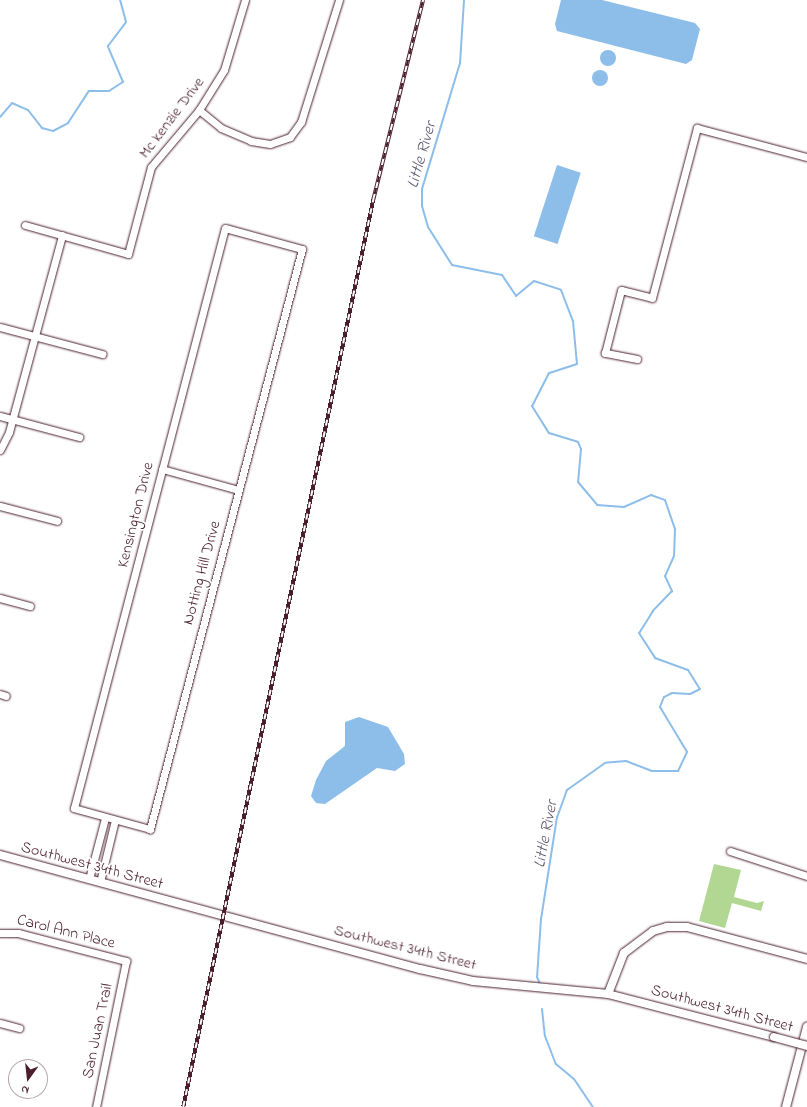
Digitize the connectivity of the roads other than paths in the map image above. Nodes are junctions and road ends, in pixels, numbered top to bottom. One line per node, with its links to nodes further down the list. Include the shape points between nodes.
1 (245, 0): 3 (street, Mc kenzie Drive, via 224,70)
2 (339, 0): 3 (street, via 301,122 290,137 270,144 251,141 221,128)
3 (199, 110): 6 (street, Mc kenzie Drive, via 151,167 128,254)
4 (807, 157): 11 (street, via 697,128 652,298 621,290 605,353)
5 (25, 225): 6 (street)
6 (62, 235): 9 (street)
7 (302, 249): 16 (street, Kensington Drive, via 225,228); 17 (street, Notting Hill Drive)
8 (0, 327): 9 (street)
9 (34, 336): 10 (street); 13 (street)
10 (102, 354)
11 (636, 359)
12 (0, 416): 13 (street)
13 (13, 420): 14 (street); 15 (street)
14 (79, 437)
15 (0, 450)
16 (162, 469): 17 (street); 22 (street, Kensington Drive)
17 (238, 490): 24 (street, Notting Hill Drive, via 150,829)
18 (0, 506): 19 (street)
19 (58, 521)
20 (0, 598): 21 (street)
21 (30, 606)
22 (74, 808): 23 (street, Notting Hill Drive)
23 (105, 818): 24 (street, Notting Hill Drive); 28 (street)
24 (115, 820): 29 (street)
25 (730, 851): 27 (street)
26 (0, 855): 28 (street, Southwest 34th Street)
27 (807, 876)
28 (89, 879): 29 (street, Southwest 34th Street)
29 (100, 882): 33 (street, Southwest 34th Street, via 473,981)
30 (0, 933): 32 (street, Carol Ann Place, via 18,933)
31 (807, 960): 33 (street, via 687,927 667,927 648,934 624,953)
32 (126, 961): 38 (street, San Juan Trail)
33 (608, 994): 37 (street, Southwest 34th Street, bridge)
34 (0, 1023): 36 (street)
35 (807, 1027): 39 (street)
36 (18, 1028)
37 (807, 1046)
38 (96, 1107)
39 (786, 1107)

